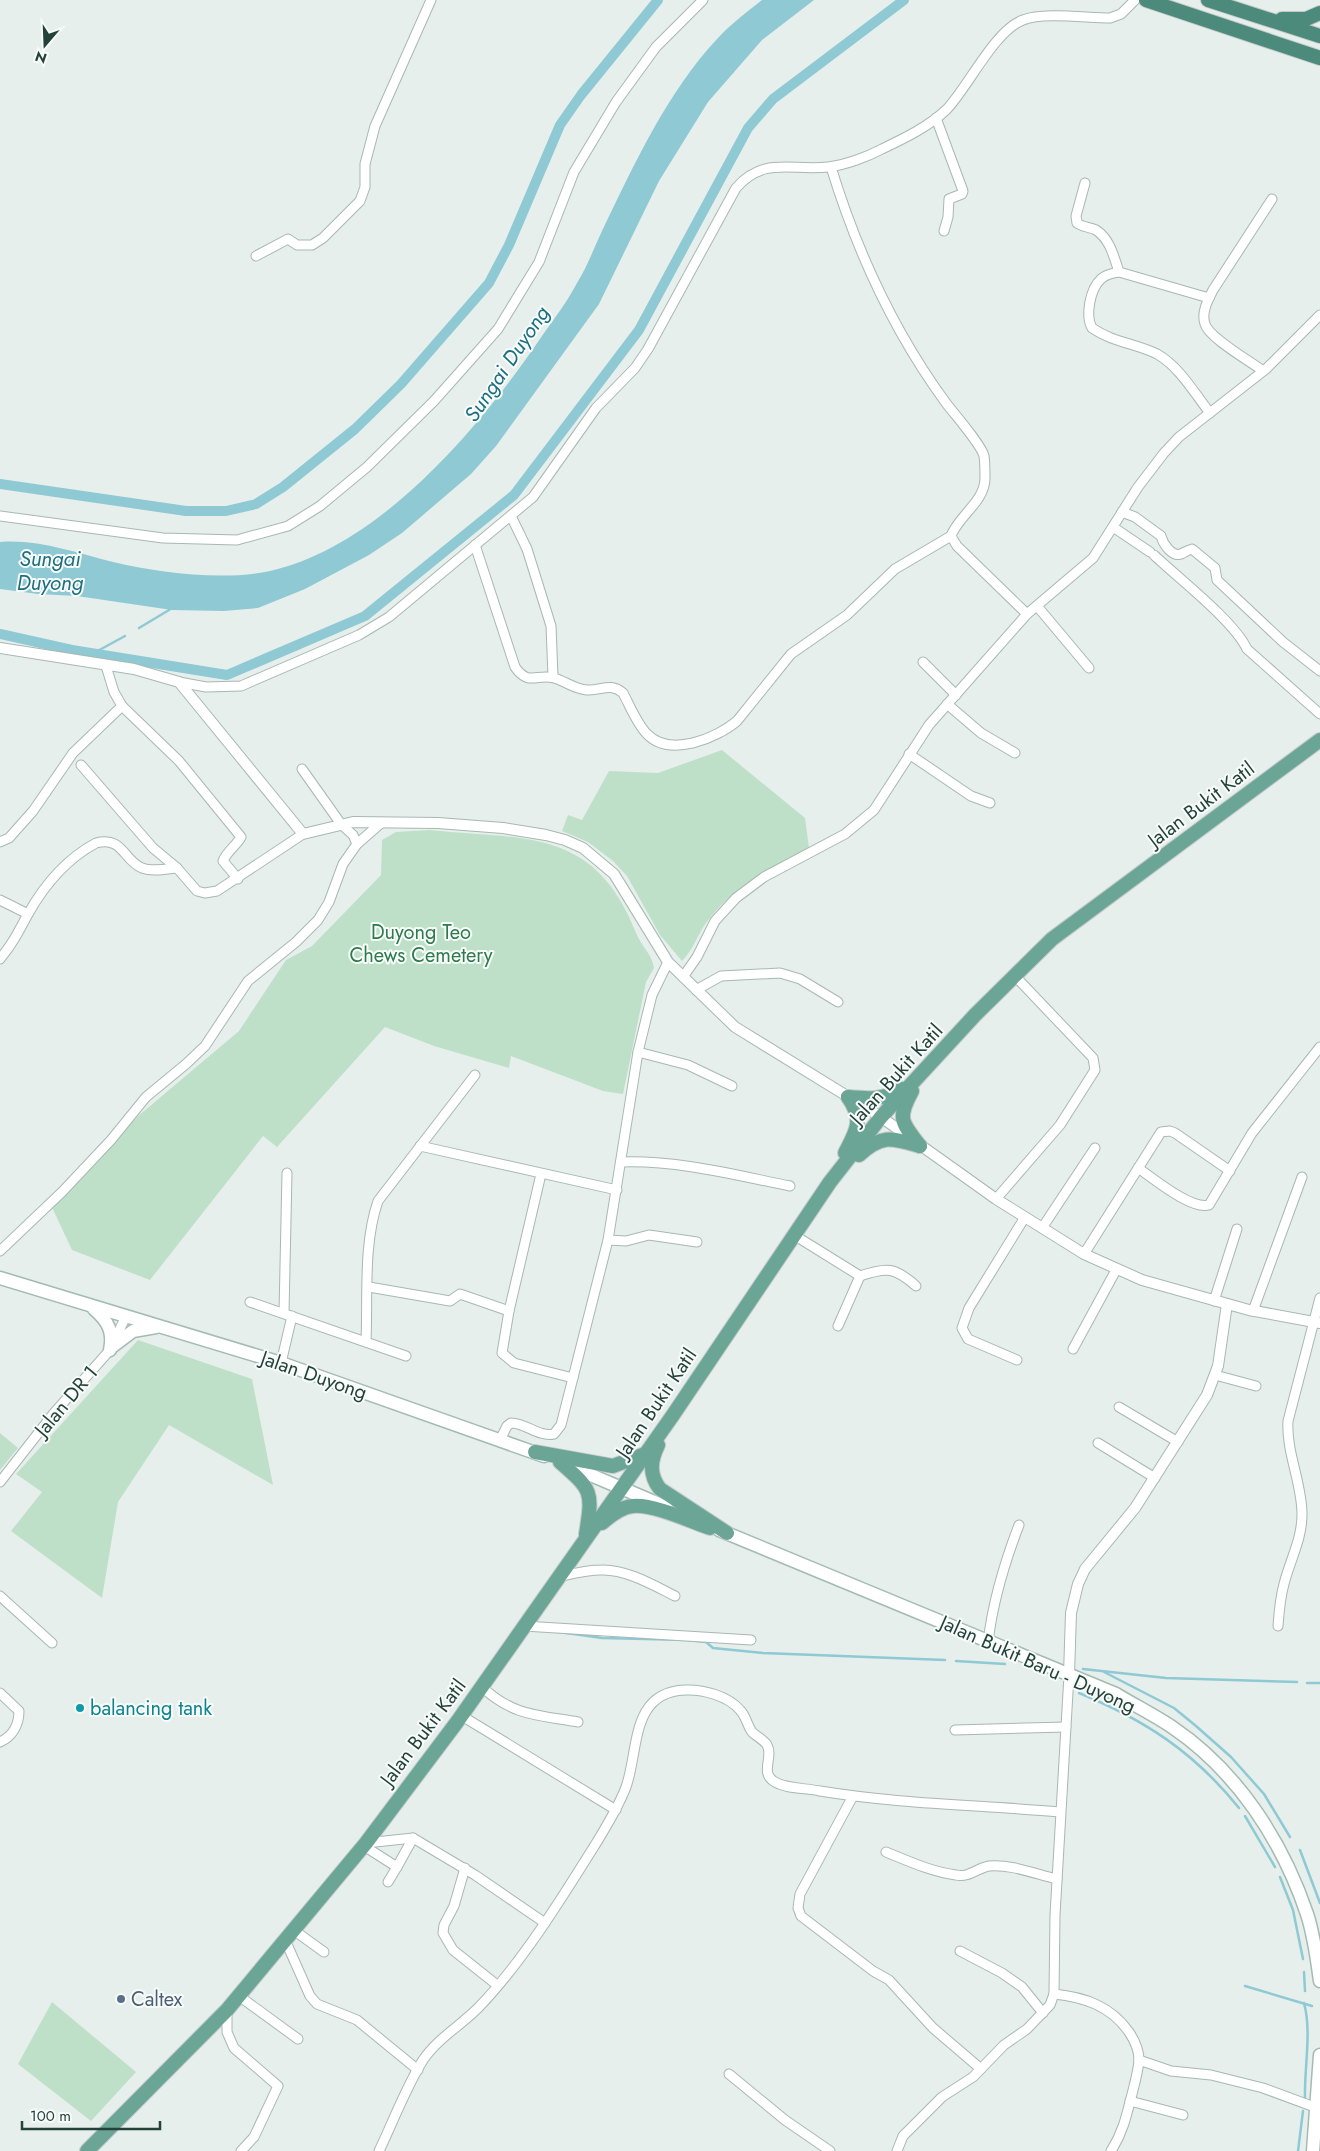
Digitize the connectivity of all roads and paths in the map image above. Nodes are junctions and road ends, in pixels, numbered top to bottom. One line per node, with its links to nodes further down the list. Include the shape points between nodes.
1 (431, 0): 14 (street, via 375,126 360,201 312,245 298,245 288,239)
2 (703, 0): 21 (street, via 656,47 616,102 574,172 539,262 498,329 367,467 320,506 288,526 237,540 163,538)
3 (1135, 0): 9 (street, via 1121,14 1110,18 1037,18 1014,24 989,52 954,101)
4 (1146, 0): 8 (highway)
5 (1210, 1): 6 (highway, via 1296,20); 7 (highway)
6 (1320, 13)
7 (1320, 36)
8 (1320, 58)
9 (936, 118): 10 (street, via 881,150); 13 (street, via 963,191 949,199)
10 (831, 167): 22 (street, via 767,167 736,188 635,368 596,408 544,484); 24 (street, via 859,249 905,342 983,453 984,485)
11 (1085, 183): 15 (street, via 1077,223 1097,231 1104,238)
12 (1272, 199): 16 (street)
13 (944, 231)
14 (256, 256)
15 (1119, 272): 16 (street); 19 (street, via 1105,276 1096,286 1088,312 1092,328 1112,340 1144,348 1159,356 1176,369)
16 (1209, 298): 18 (street, via 1204,316 1206,328)
17 (1320, 315): 18 (street)
18 (1263, 371): 19 (street)
19 (1210, 413): 20 (street, via 1178,437)
20 (1122, 512): 23 (street); 32 (street, via 1135,517 1161,536 1162,542 1174,554 1192,549 1215,568 1217,580 1223,586 1283,642)
21 (0, 516)
22 (511, 516): 25 (street); 33 (street, via 527,549 551,626)
23 (1112, 527): 26 (street, via 1093,558); 38 (street, via 1152,554 1229,626 1247,649)
24 (951, 536): 27 (street, via 957,546); 33 (street, via 895,569 847,615 791,654 737,721 714,737 680,744 657,741 647,734 618,688 580,689)
25 (475, 545): 33 (street, via 515,668 531,679); 34 (street, via 389,617 359,635 241,686 219,688)
26 (1037, 606): 27 (street); 31 (street)
27 (1027, 614): 35 (street)
28 (0, 648): 30 (street)
29 (924, 662): 35 (street)
30 (106, 666): 34 (street, via 134,669); 37 (street)
31 (1089, 668)
32 (1320, 671)
33 (553, 677)
34 (179, 682): 47 (street)
35 (956, 695): 36 (street)
36 (947, 704): 40 (street, via 980,733); 41 (street)
37 (122, 706): 48 (street, via 73,753 33,811 10,838); 51 (street, via 179,761 241,837 223,861)
38 (1320, 714)
39 (1320, 740): 56 (main road, Jalan Bukit Katil, via 1052,939)
40 (1015, 753)
41 (910, 754): 44 (street, via 971,796); 57 (street, via 883,798 862,822 764,877 736,898 715,921)
42 (81, 765): 50 (street, via 153,848)
43 (302, 769): 46 (street)
44 (990, 803)
45 (382, 823): 46 (street); 49 (street); 55 (street, via 503,828 564,840 583,848 614,874)
46 (341, 824): 47 (street); 49 (street)
47 (303, 834): 51 (street)
48 (0, 842)
49 (357, 844): 87 (street, via 343,864 329,902 318,920 248,981 205,1046 146,1097 62,1192)
50 (177, 868): 51 (street, via 197,891 205,893 217,891); 53 (street, via 142,868 113,842 96,843 55,874)
51 (238, 879)
52 (0, 900): 53 (street)
53 (28, 914): 54 (street, via 15,941)
54 (0, 959)
55 (668, 962): 57 (street); 61 (street, via 652,995)
56 (1015, 976): 62 (main road, Jalan Bukit Katil); 80 (street, via 1093,1058 1095,1070 1060,1125)
57 (683, 977): 58 (street)
58 (696, 990): 59 (street, via 721,976 780,973 800,979); 66 (street, via 735,1027)
59 (838, 1002)
60 (1320, 1047): 73 (street, via 1252,1133)
61 (638, 1052): 65 (street, via 688,1066); 71 (street)
62 (925, 1068): 64 (main road, Jalan Bukit Katil); 69 (main road, via 902,1108 905,1128)
63 (475, 1075): 68 (street)
64 (910, 1084): 66 (main road, via 889,1097 870,1100); 67 (main road, Jalan Bukit Katil)
65 (732, 1086)
66 (848, 1097): 67 (street); 77 (main road, via 856,1108 857,1131)
67 (881, 1117): 69 (street); 77 (main road, Jalan Bukit Katil)
68 (420, 1146): 75 (street); 93 (street, via 378,1201 369,1249)
69 (920, 1146): 77 (main road, via 894,1139 872,1143); 80 (street)
70 (1095, 1148): 82 (street)
71 (621, 1162): 78 (street, via 701,1168); 79 (street)
72 (1138, 1168): 73 (street, via 1188,1201 1203,1207 1213,1202); 73 (street, via 1157,1136 1170,1131); 88 (street)
73 (1230, 1171)
74 (287, 1173): 101 (street)
75 (542, 1174): 79 (street); 99 (street)
76 (1302, 1177): 100 (street)
77 (830, 1182): 84 (main road, Jalan Bukit Katil)
78 (790, 1186)
79 (617, 1190): 85 (street)
80 (996, 1199): 81 (street)
81 (1025, 1218): 82 (street); 110 (street, via 969,1308 962,1328 968,1339)
82 (1042, 1228): 88 (street)
83 (1237, 1229): 95 (street)
84 (794, 1235): 90 (street); 116 (main road, Jalan Bukit Katil)
85 (608, 1240): 86 (street, via 626,1241 650,1235); 113 (street)
86 (697, 1242)
87 (0, 1251)
88 (1084, 1254): 89 (street)
89 (1116, 1270): 95 (street); 108 (street)
90 (860, 1276): 92 (street, via 880,1269 892,1269); 104 (street)
91 (0, 1278): 97 (main road, Jalan Duyong)
92 (916, 1286)
93 (369, 1287): 99 (street, via 450,1302 460,1294); 106 (street)
94 (1320, 1298): 103 (street)
95 (1214, 1301): 98 (street)
96 (250, 1302): 101 (street)
97 (80, 1304): 102 (main road, Jalan Duyong); 107 (main road, via 94,1310 108,1324)
98 (1227, 1304): 100 (street); 112 (street)
99 (509, 1310): 113 (street, via 502,1346 506,1358 514,1363)
100 (1253, 1311): 103 (street)
101 (288, 1315): 106 (street); 111 (street)
102 (126, 1316): 105 (main road, Jalan Duyong); 107 (street, Jalan DR 1)
103 (1316, 1322): 133 (street, via 1288,1420 1287,1434 1302,1513 1298,1544 1281,1597)
104 (838, 1326)
105 (161, 1327): 107 (main road, via 133,1331); 111 (main road, Jalan Duyong)
106 (366, 1342): 109 (street)
107 (112, 1348): 124 (street, Jalan DR 1, via 54,1413)
108 (1073, 1349)
109 (406, 1356)
110 (1017, 1360)
111 (281, 1363): 117 (main road, Jalan Duyong)
112 (1215, 1375): 114 (street); 118 (street, via 1207,1395)
113 (573, 1378): 117 (street, via 562,1425 554,1434 547,1436 511,1424)
114 (1256, 1386)
115 (1119, 1407): 118 (street)
116 (673, 1415): 121 (main road, Jalan Bukit Katil); 127 (main road, via 652,1456 654,1482)
117 (500, 1440): 120 (main road, Jalan Duyong)
118 (1178, 1442): 123 (street)
119 (1098, 1443): 123 (street)
120 (535, 1452): 121 (main road, via 613,1466); 122 (main road, Jalan Duyong)
121 (645, 1454): 125 (main road, Jalan Bukit Katil)
122 (560, 1462): 125 (main road, Jalan Duyong); 128 (main road, via 584,1483 590,1496)
123 (1155, 1478): 137 (street, via 1085,1569 1078,1584 1071,1613)
124 (0, 1482)
125 (622, 1488): 127 (main road, Jalan Bukit Baru - Duyong); 128 (main road, Jalan Bukit Katil)
126 (1019, 1525): 135 (street, via 1002,1570)
127 (728, 1533): 128 (main road, via 635,1506 612,1514); 135 (main road, Jalan Bukit Baru - Duyong)
128 (586, 1537): 129 (main road, Jalan Bukit Katil)
129 (558, 1577): 131 (street, via 588,1571 614,1571); 132 (main road, Jalan Bukit Katil)
130 (0, 1596): 136 (street)
131 (675, 1596)
132 (524, 1626): 134 (street); 138 (main road, Jalan Bukit Katil)
133 (1278, 1626)
134 (751, 1640)
135 (988, 1642): 137 (main road, Jalan Bukit Baru - Duyong)
136 (52, 1643)
137 (1068, 1675): 142 (street); 160 (main road, Jalan Bukit Baru - Duyong, via 1116,1694 1172,1727 1224,1771 1263,1820 1289,1869 1308,1915)
138 (482, 1686): 140 (main road, Jalan Bukit Katil); 141 (street, via 497,1702 509,1708)
139 (0, 1694): 144 (street, via 18,1711 16,1726 6,1740)
140 (462, 1716): 146 (street); 149 (main road, Jalan Bukit Katil)
141 (578, 1722)
142 (1066, 1727): 143 (street); 147 (street)
143 (955, 1730)
144 (0, 1742)
145 (853, 1796): 146 (street, via 776,1783 767,1773 766,1744 753,1733 742,1712 733,1703 699,1691 683,1690 657,1698 649,1705 638,1728 626,1786); 147 (street); 169 (street, via 800,1894 798,1908 801,1916 889,1980 933,2028)
146 (616, 1810): 155 (street)
147 (1060, 1812): 153 (street)
148 (413, 1838): 149 (street); 151 (street); 152 (street)
149 (365, 1845): 151 (street); 156 (main road, Jalan Bukit Katil)
150 (886, 1852): 153 (street, via 957,1876 971,1874 987,1866 1007,1866)
151 (397, 1867): 154 (street)
152 (465, 1868): 155 (street); 161 (street, via 443,1933 453,1950)
153 (1057, 1879): 162 (street)
154 (388, 1882)
155 (544, 1923): 161 (street)
156 (295, 1931): 157 (main road, Jalan Bukit Katil); 159 (street)
157 (286, 1942): 163 (main road, Jalan Bukit Katil); 170 (street, via 310,1996 317,2004 357,2020)
158 (960, 1951): 165 (street, via 1022,1987)
159 (324, 1952)
160 (1320, 1981)
161 (497, 1985): 170 (street, via 478,2008 436,2045)
162 (1054, 1994): 165 (street); 168 (street, via 1089,2001 1110,2010 1132,2036)
163 (239, 1996): 164 (main road, Jalan Bukit Katil); 166 (street)
164 (227, 2010): 175 (main road, Jalan Bukit Katil); 176 (street, via 227,2032 234,2048 278,2086 254,2137)
165 (1043, 2014): 169 (street, via 1004,2045)
166 (298, 2039)
167 (1320, 2055): 173 (main road)
168 (1139, 2060): 172 (street); 173 (street, via 1171,2071 1263,2088)
169 (981, 2069): 179 (street, via 961,2087 942,2097 903,2136)
170 (418, 2070): 177 (street)
171 (729, 2074): 178 (street, via 784,2120)
172 (1130, 2101): 174 (street); 180 (street, via 1123,2132)
173 (1318, 2108): 181 (main road)
174 (1183, 2115)
175 (87, 2151)
176 (241, 2151)
177 (379, 2151)
178 (830, 2151)
179 (897, 2151)
180 (1111, 2151)
181 (1313, 2151)

